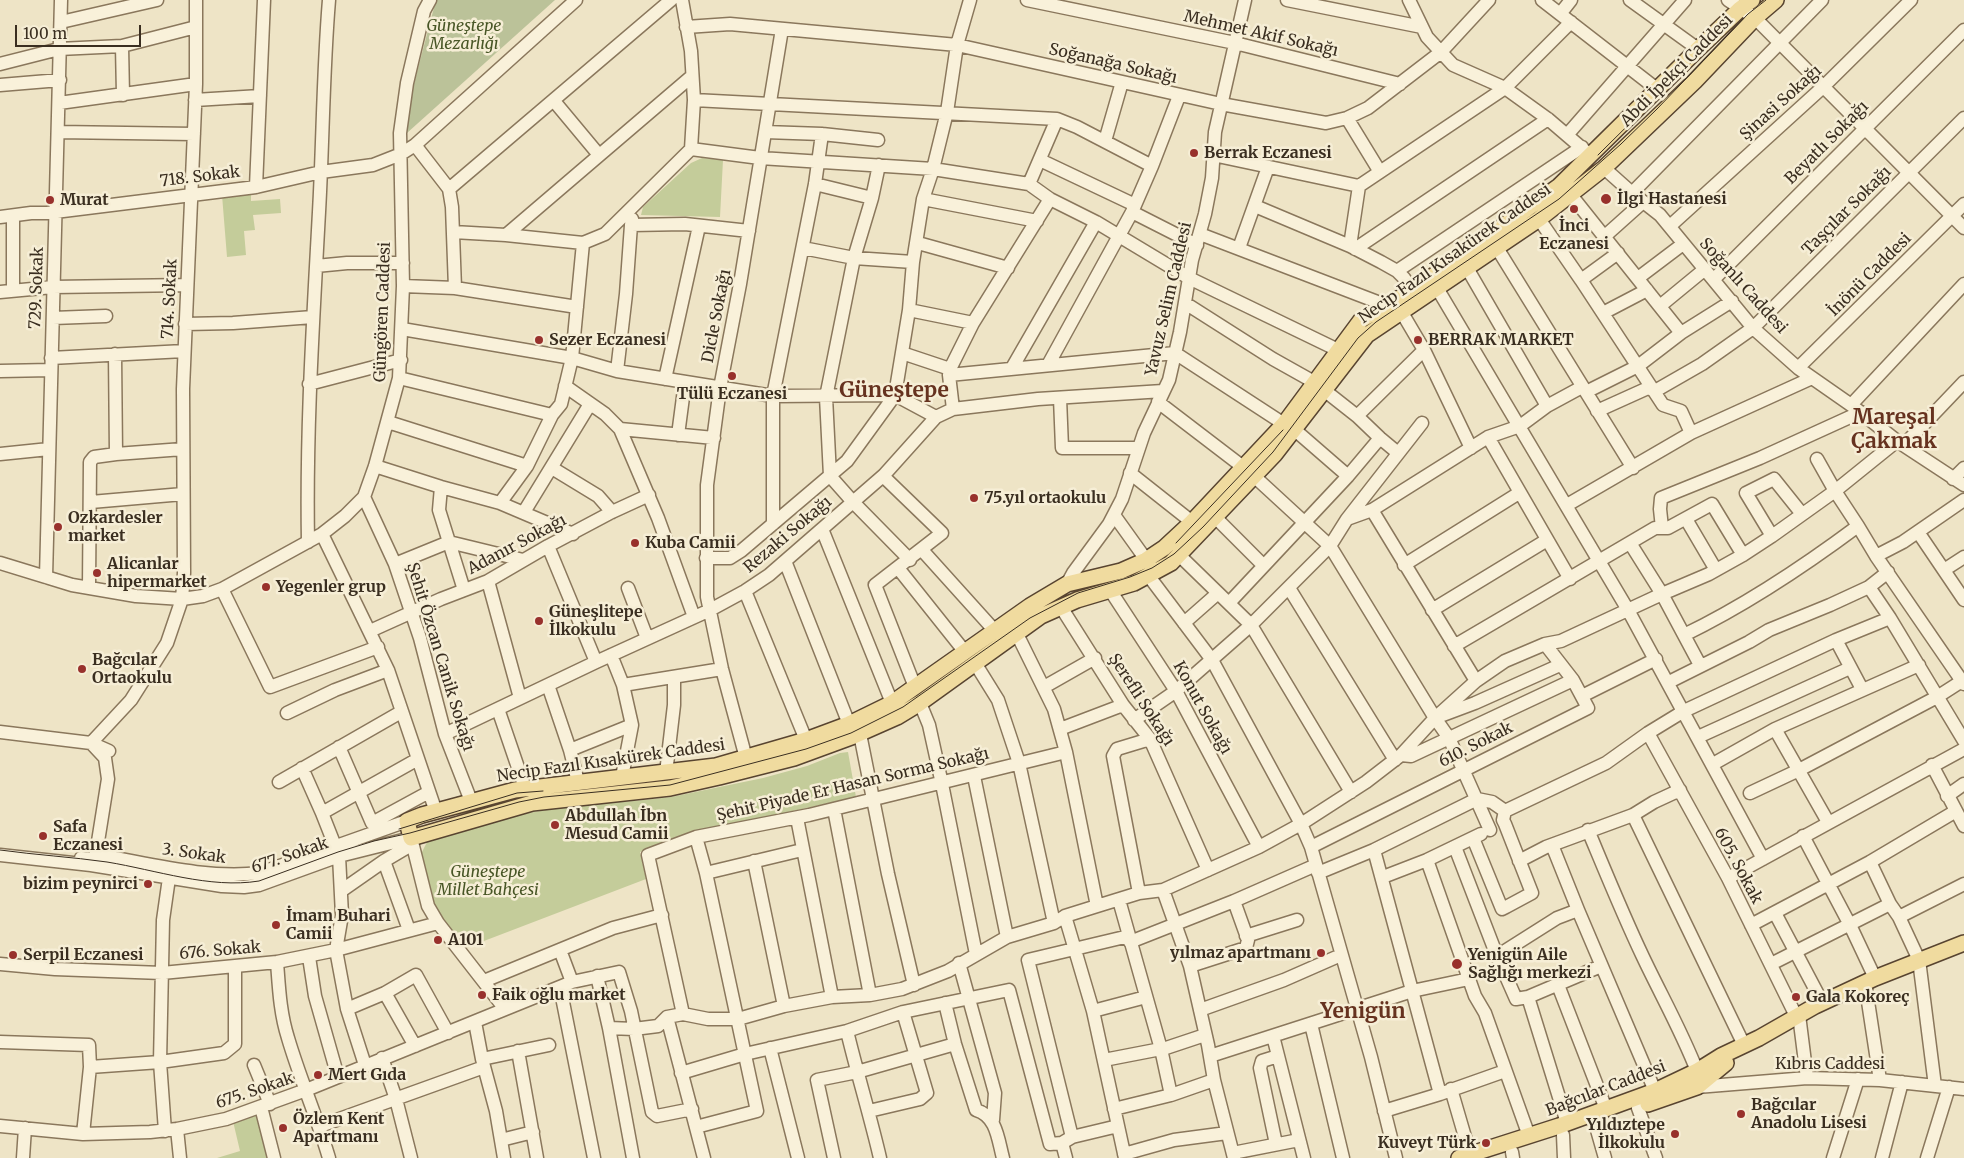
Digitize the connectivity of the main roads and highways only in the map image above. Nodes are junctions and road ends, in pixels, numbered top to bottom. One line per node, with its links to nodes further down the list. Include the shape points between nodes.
1 (1776, 0): 4 (main road, Abdi İpekçi Caddesi)
2 (1737, 2): 3 (main road, Abdi İpekçi Caddesi, via 1658,90)
3 (1586, 151): 5 (main road, Necip Fazıl Kısakürek Caddesi, via 1559,186 1412,291)
4 (1604, 168): 5 (main road, Necip Fazıl Kısakürek Caddesi, via 1497,248 1437,288)
5 (1395, 308): 6 (main road, Necip Fazıl Kısakürek Caddesi); 6 (main road, Necip Fazıl Kısakürek Caddesi, via 1361,320 1338,350)
6 (1319, 386): 7 (main road, Necip Fazıl Kısakürek Caddesi)
7 (1290, 427): 8 (main road, Necip Fazıl Kısakürek Caddesi, via 1242,467 1164,548); 8 (main road, Necip Fazıl Kısakürek Caddesi, via 1255,477 1216,518 1171,563)
8 (1150, 569): 9 (main road, Necip Fazıl Kısakürek Caddesi, via 1134,583 1076,600 1041,616 1018,634); 9 (main road, Necip Fazıl Kısakürek Caddesi, via 1121,571 1067,584 995,631)
9 (970, 658): 10 (main road, Necip Fazıl Kısakürek Caddesi, via 915,687); 10 (main road, Necip Fazıl Kısakürek Caddesi, via 920,703 897,717)
10 (854, 729): 10 (main road, Necip Fazıl Kısakürek Caddesi, via 716,766 525,788 407,821 411,842 532,803 670,788 720,777 794,758)
11 (1964, 943): 12 (main road, Bağcılar Caddesi, via 1920,965 1870,980 1822,1002)
12 (1759, 1038): 13 (main road, Bağcılar Caddesi); 13 (main road, Bağcılar Caddesi, via 1722,1056)
13 (1697, 1079): 14 (main road, Bağcılar Caddesi, via 1606,1109); 14 (main road, Bağcılar Caddesi, via 1638,1108 1595,1123)
14 (1565, 1129): 15 (main road, Bağcılar Caddesi); 16 (main road, Bağcılar Caddesi, via 1529,1136)
15 (1513, 1155): 17 (main road, Bağcılar Caddesi)
16 (1465, 1156)
17 (1492, 1158)

